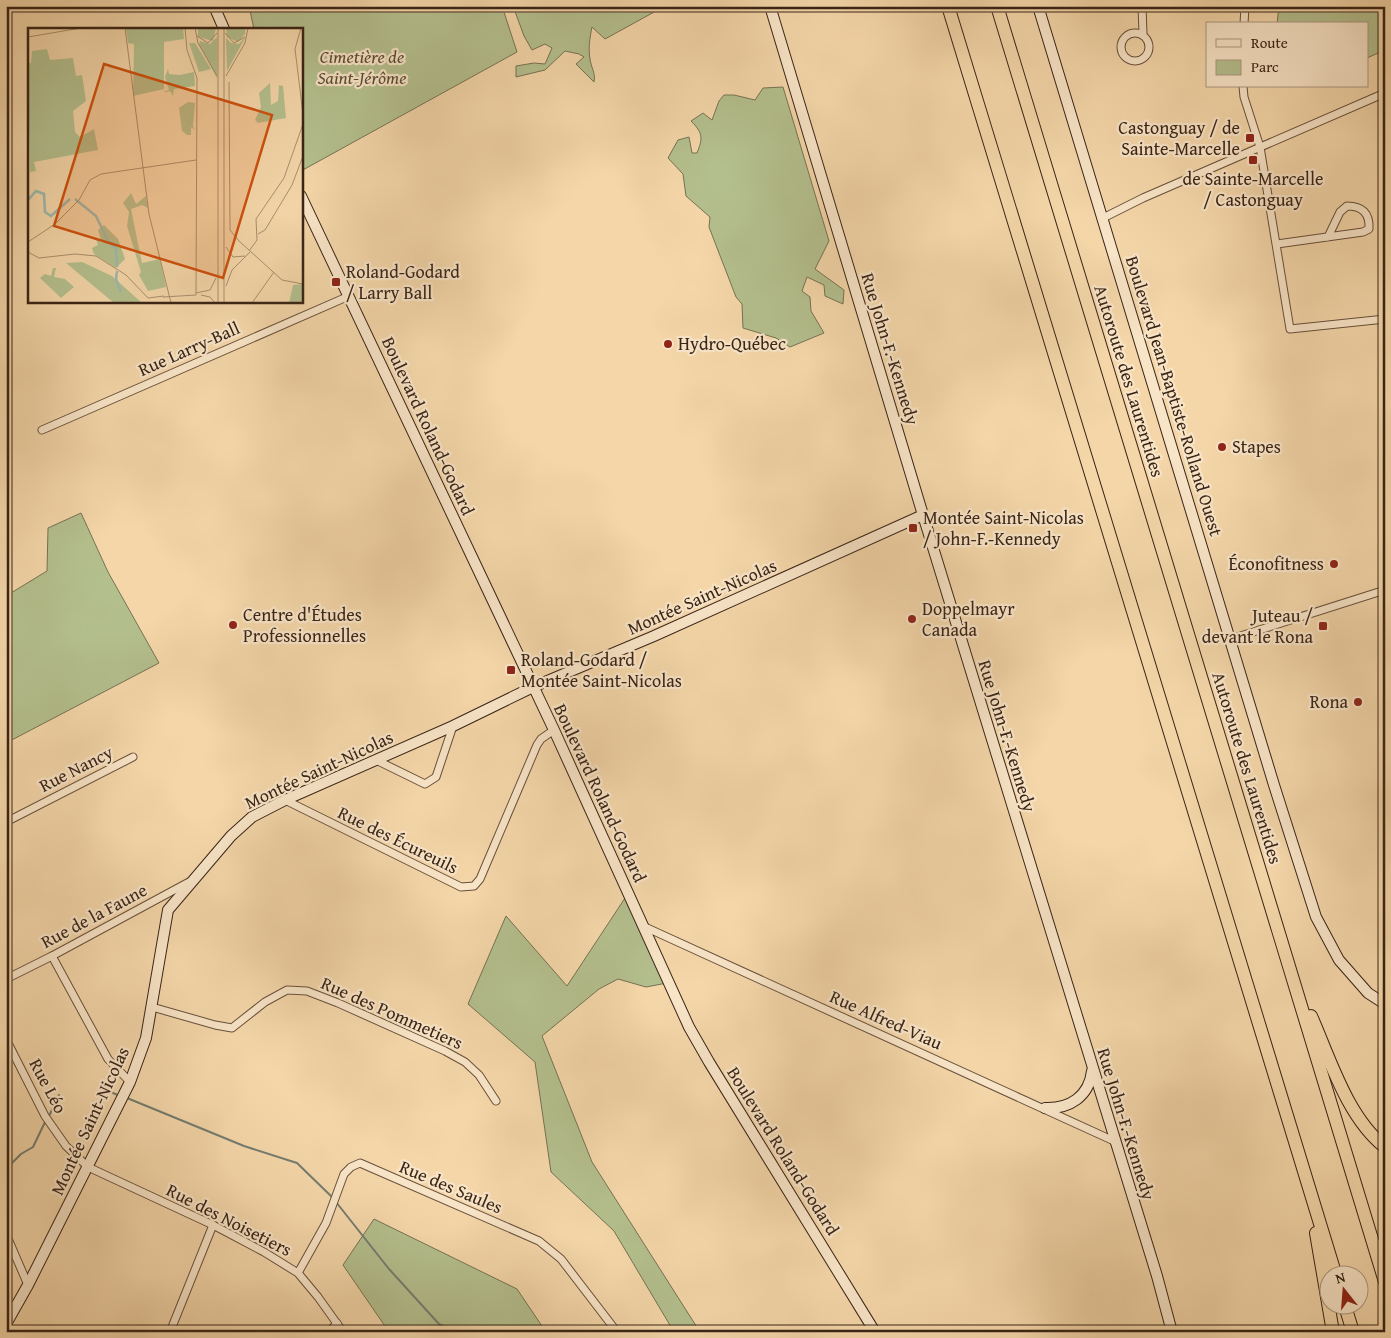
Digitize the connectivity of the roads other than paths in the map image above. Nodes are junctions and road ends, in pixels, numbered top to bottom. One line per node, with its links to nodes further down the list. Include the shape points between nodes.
1 (214, 6): 9 (street)
2 (770, 6): 22 (street, Rue John-F.-Kennedy)
3 (948, 6): 47 (highway)
4 (997, 6): 35 (highway, Autoroute des Laurentides)
5 (1038, 6): 15 (street, Boulevard Jean-Baptiste-Rolland Ouest)
6 (1142, 6): 10 (street)
7 (1245, 6): 8 (street)
8 (1244, 22)
9 (224, 28)
10 (1143, 34): 10 (street, via 1150,46 1147,55 1135,61 1126,58 1121,50 1122,40 1129,33)
11 (1243, 88): 13 (street)
12 (1385, 93): 13 (street)
13 (1260, 147): 15 (street); 17 (street)
14 (302, 198): 18 (street, Boulevard Roland-Godard)
15 (1103, 218): 24 (street, Boulevard Jean-Baptiste-Rolland Ouest)
16 (1328, 237): 16 (street, via 1363,232 1369,229 1370,219 1357,206 1347,206 1340,212); 17 (street)
17 (1277, 244): 19 (street, via 1290,329)
18 (349, 296): 21 (street, Rue Larry-Ball); 25 (street, Boulevard Roland-Godard)
19 (1384, 320): 20 (street)
20 (1385, 331)
21 (42, 430)
22 (922, 515): 25 (street, Montée Saint-Nicolas); 40 (street, Rue John-F.-Kennedy)
23 (1385, 590): 24 (street)
24 (1231, 639): 37 (street, Boulevard Jean-Baptiste-Rolland Ouest, via 1316,917 1339,960 1368,993)
25 (533, 687): 26 (street, Montée Saint-Nicolas); 27 (street, Boulevard Roland-Godard)
26 (453, 726): 29 (street, Montée Saint-Nicolas); 29 (street, via 436,776 425,784)
27 (554, 730): 30 (street, Rue des Écureuils, via 537,745 480,879 474,886 461,888); 33 (street, Boulevard Roland-Godard)
28 (132, 757): 31 (street, Rue Nancy)
29 (376, 760): 30 (street, Montée Saint-Nicolas)
30 (285, 800): 32 (street, Montée Saint-Nicolas, via 252,817)
31 (6, 822)
32 (194, 879): 34 (street, Rue de la Faune); 38 (street, Montée Saint-Nicolas, via 168,910)
33 (645, 927): 43 (street, Rue Alfred-Viau); 61 (street, Boulevard Roland-Godard, via 708,1062)
34 (52, 956): 36 (street, Rue de la Faune); 41 (street, via 108,1059)
35 (1288, 964): 45 (highway, via 1352,1107 1366,1128); 52 (highway, Autoroute des Laurentides)
36 (6, 979)
37 (1385, 1004)
38 (152, 1008): 41 (street, Montée Saint-Nicolas, via 146,1038); 42 (street, Rue des Pommetiers, via 232,1028 265,1002 287,990 307,991 465,1062 479,1075)
39 (6, 1039): 46 (street, Rue Léo, via 45,1116 66,1146)
40 (1092, 1068): 43 (street, via 1088,1087 1082,1096 1064,1106); 44 (street, Rue John-F.-Kennedy)
41 (130, 1082): 46 (street, Montée Saint-Nicolas)
42 (496, 1101)
43 (1045, 1108): 44 (street, Rue Alfred-Viau)
44 (1114, 1141): 62 (street, Rue John-F.-Kennedy)
45 (1385, 1147)
46 (88, 1167): 48 (street, Rue des Noisetiers); 53 (street, Montée Saint-Nicolas)
47 (1308, 1184): 50 (highway); 63 (highway)
48 (214, 1225): 51 (street, Rue des Noisetiers); 57 (street)
49 (6, 1234): 53 (street)
50 (1333, 1266)
51 (298, 1273): 55 (street, Rue des Noisetiers); 60 (street, Rue des Saules, via 326,1223 344,1174 350,1167 360,1164 539,1241 561,1259)
52 (1385, 1282)
53 (28, 1285): 56 (street, Montée Saint-Nicolas)
54 (1348, 1316): 64 (highway)
55 (337, 1323): 58 (street); 59 (street, Rue des Noisetiers)
56 (6, 1324)
57 (170, 1332)
58 (329, 1332)
59 (343, 1332)
60 (617, 1332)
61 (875, 1332)
62 (1172, 1332)
63 (1333, 1332)
64 (1353, 1332)

